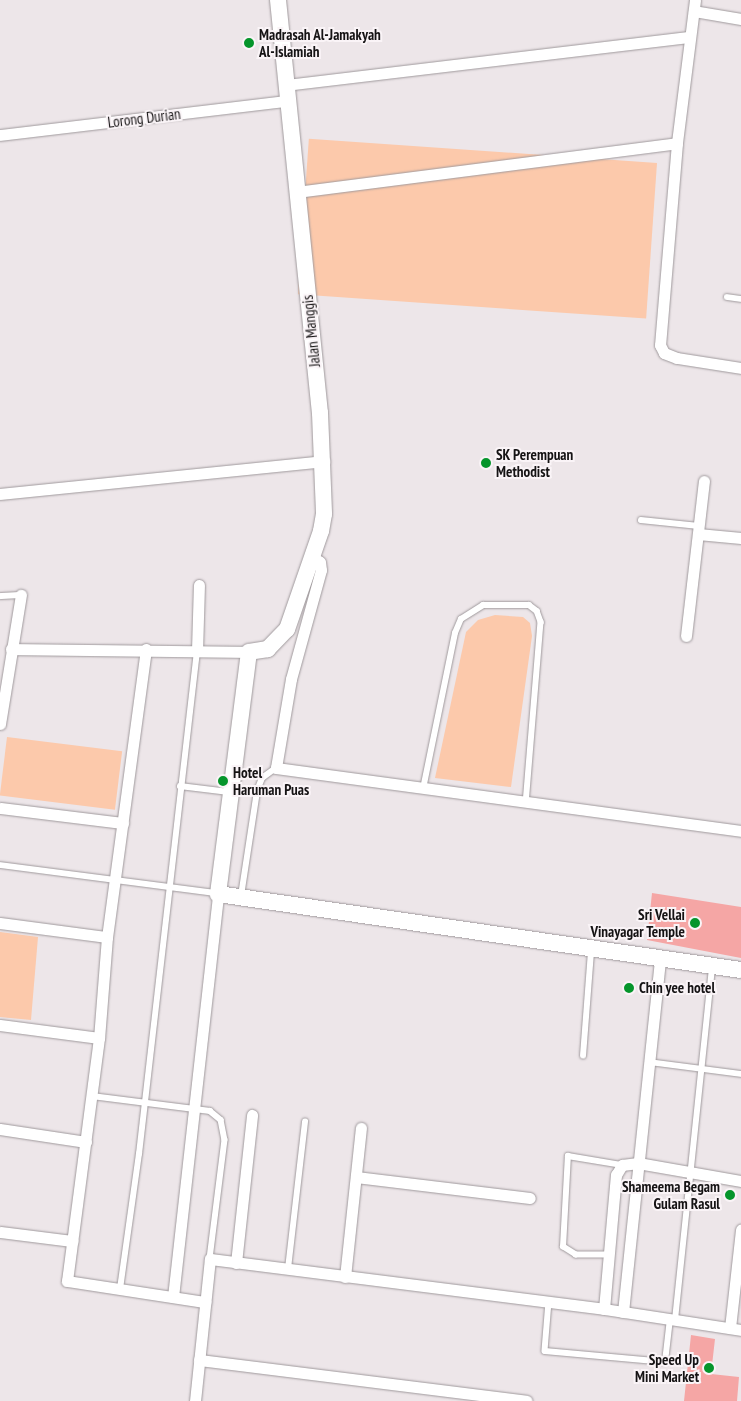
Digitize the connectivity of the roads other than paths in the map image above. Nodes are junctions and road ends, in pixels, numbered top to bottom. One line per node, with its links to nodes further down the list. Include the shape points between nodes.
1 (278, 0): 5 (street, Jalan Manggis)
2 (694, 6): 3 (street); 4 (street)
3 (741, 18)
4 (689, 37): 5 (street, Lorong Durian); 7 (street)
5 (286, 93): 6 (street, Lorong Durian); 8 (street, Jalan Manggis)
6 (0, 135)
7 (677, 143): 8 (street); 11 (street, via 660,345 664,353 677,358)
8 (296, 192): 12 (street, Jalan Manggis)
9 (727, 297): 10 (lane)
10 (741, 299)
11 (741, 368)
12 (324, 460): 14 (street); 18 (street, Jalan Manggis, via 324,514)
13 (704, 482): 16 (street)
14 (0, 494)
15 (641, 520): 16 (lane)
16 (698, 530): 17 (street); 22 (street)
17 (741, 538)
18 (312, 557): 26 (street, Jalan Manggis, via 287,629 268,649); 28 (street, via 320,562 321,570 291,679)
19 (199, 585): 25 (street)
20 (21, 595): 21 (lane); 23 (street)
21 (0, 596)
22 (686, 636)
23 (11, 650): 24 (street); 27 (street)
24 (146, 650): 25 (street); 34 (street)
25 (197, 651): 26 (street); 29 (lane)
26 (249, 652): 31 (street)
27 (0, 724)
28 (276, 768): 30 (street); 40 (lane, via 262,778 257,791)
29 (180, 786): 31 (lane); 38 (lane)
30 (423, 789): 32 (street); 32 (lane, via 455,633 461,619 483,605 529,605 537,611 541,622)
31 (231, 793): 39 (street)
32 (526, 803): 35 (street)
33 (0, 808): 34 (street)
34 (123, 823): 37 (street)
35 (741, 831)
36 (0, 865): 37 (lane)
37 (116, 882): 38 (lane); 42 (street)
38 (168, 888): 39 (lane); 54 (lane)
39 (218, 894): 40 (street); 55 (street)
40 (241, 897): 43 (street)
41 (0, 923): 42 (street)
42 (107, 937): 48 (street)
43 (591, 949): 44 (street); 49 (lane)
44 (660, 959): 45 (street); 50 (street)
45 (712, 966): 46 (street); 51 (lane)
46 (741, 970)
47 (0, 1025): 48 (street)
48 (99, 1038): 53 (street)
49 (583, 1056)
50 (649, 1062): 51 (lane); 61 (street)
51 (703, 1069): 52 (lane); 63 (lane)
52 (741, 1074)
53 (92, 1096): 54 (lane); 60 (street)
54 (145, 1103): 55 (lane); 75 (lane)
55 (195, 1109): 71 (lane, via 216,1114 225,1128); 76 (street)
56 (252, 1115): 72 (street)
57 (305, 1122): 73 (lane)
58 (361, 1128): 64 (street)
59 (0, 1129): 60 (street)
60 (86, 1142): 69 (street)
61 (638, 1163): 62 (street); 63 (street); 80 (street)
62 (622, 1165): 70 (street, via 616,1175); 70 (lane, via 568,1156 563,1247 576,1255)
63 (693, 1172): 65 (street); 81 (lane)
64 (356, 1177): 66 (street); 74 (street)
65 (741, 1181)
66 (530, 1198)
67 (741, 1230): 82 (street)
68 (0, 1232): 69 (street)
69 (72, 1241): 75 (street, via 67,1281)
70 (609, 1255): 79 (street)
71 (210, 1259): 72 (street); 77 (street)
72 (236, 1263): 73 (street)
73 (288, 1270): 74 (street)
74 (345, 1277): 78 (street)
75 (120, 1289): 76 (street)
76 (172, 1297): 77 (street)
77 (205, 1302): 83 (street)
78 (549, 1302): 79 (street); 81 (lane, via 545,1351 665,1362)
79 (604, 1309): 80 (street)
80 (622, 1312): 81 (street)
81 (672, 1319): 82 (street)
82 (736, 1329)
83 (199, 1360): 84 (street); 85 (street)
84 (195, 1401)
85 (526, 1401)

